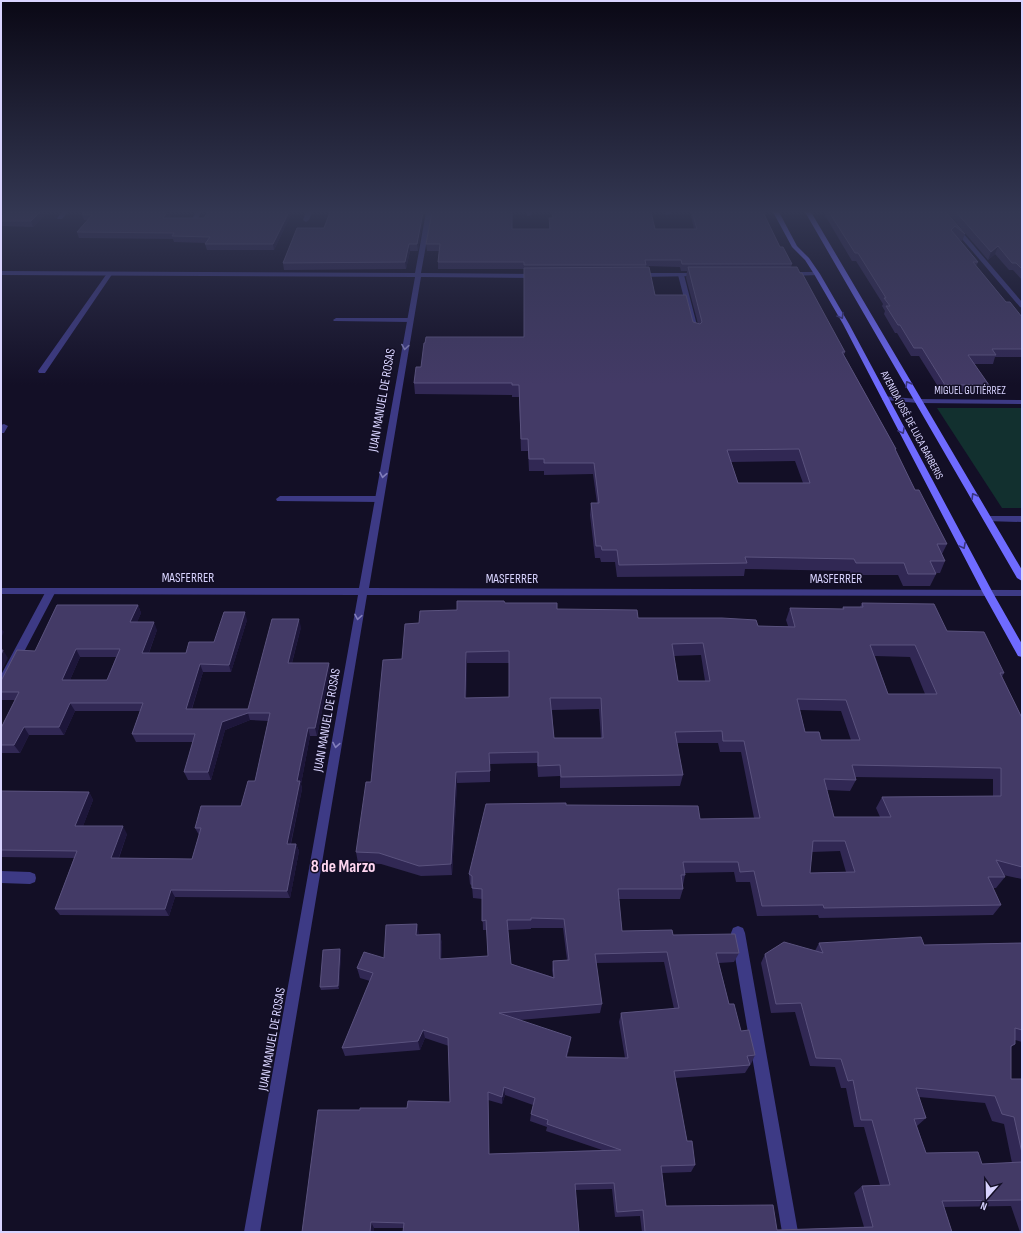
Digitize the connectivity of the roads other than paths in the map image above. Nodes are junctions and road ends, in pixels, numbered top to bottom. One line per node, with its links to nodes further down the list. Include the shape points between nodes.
1 (419, 270): 7 (street, JUAN MANUEL DE ROSAS)
2 (814, 270): 9 (main road, AVENIDA JOSÉ DE LUCA BARBERIS)
3 (841, 270): 20 (main road, AVENIDA JOSÉ DE LUCA BARBERIS, one-way to 3)
4 (991, 270): 14 (street)
5 (1, 273): 6 (street)
6 (110, 273): 7 (street); 18 (street)
7 (418, 274): 13 (street); 16 (street, JUAN MANUEL DE ROSAS)
8 (785, 274): 9 (street)
9 (817, 274): 19 (main road, AVENIDA JOSÉ DE LUCA BARBERIS, one-way to 19)
10 (630, 275): 11 (street)
11 (681, 275): 12 (street); 17 (street)
12 (705, 275)
13 (542, 276)
14 (1022, 306)
15 (336, 320): 16 (street)
16 (410, 320): 23 (street, JUAN MANUEL DE ROSAS, one-way to 23)
17 (696, 332)
18 (42, 371)
19 (885, 398): 20 (street, MIGUEL GUTIÉRREZ); 30 (main road, AVENIDA JOSÉ DE LUCA BARBERIS, one-way to 30)
20 (918, 401): 21 (street, MIGUEL GUTIÉRREZ); 24 (main road, AVENIDA JOSÉ DE LUCA BARBERIS, one-way to 20)
21 (1022, 402)
22 (280, 499): 23 (street)
23 (379, 500): 29 (street, JUAN MANUEL DE ROSAS)
24 (988, 519): 25 (street); 26 (main road, AVENIDA JOSÉ DE LUCA BARBERIS)
25 (1022, 519)
26 (1022, 578)
27 (1, 591): 28 (street, MASFERRER)
28 (51, 591): 29 (street, MASFERRER); 33 (street)
29 (363, 592): 30 (street, MASFERRER); 37 (street, JUAN MANUEL DE ROSAS, one-way to 37)
30 (988, 593): 31 (street, MASFERRER); 32 (main road, AVENIDA JOSÉ DE LUCA BARBERIS)
31 (1022, 593)
32 (1022, 653)
33 (1, 685)
34 (1, 877): 35 (street)
35 (30, 878)
36 (738, 933): 38 (street)
37 (252, 1232)
38 (790, 1232)

